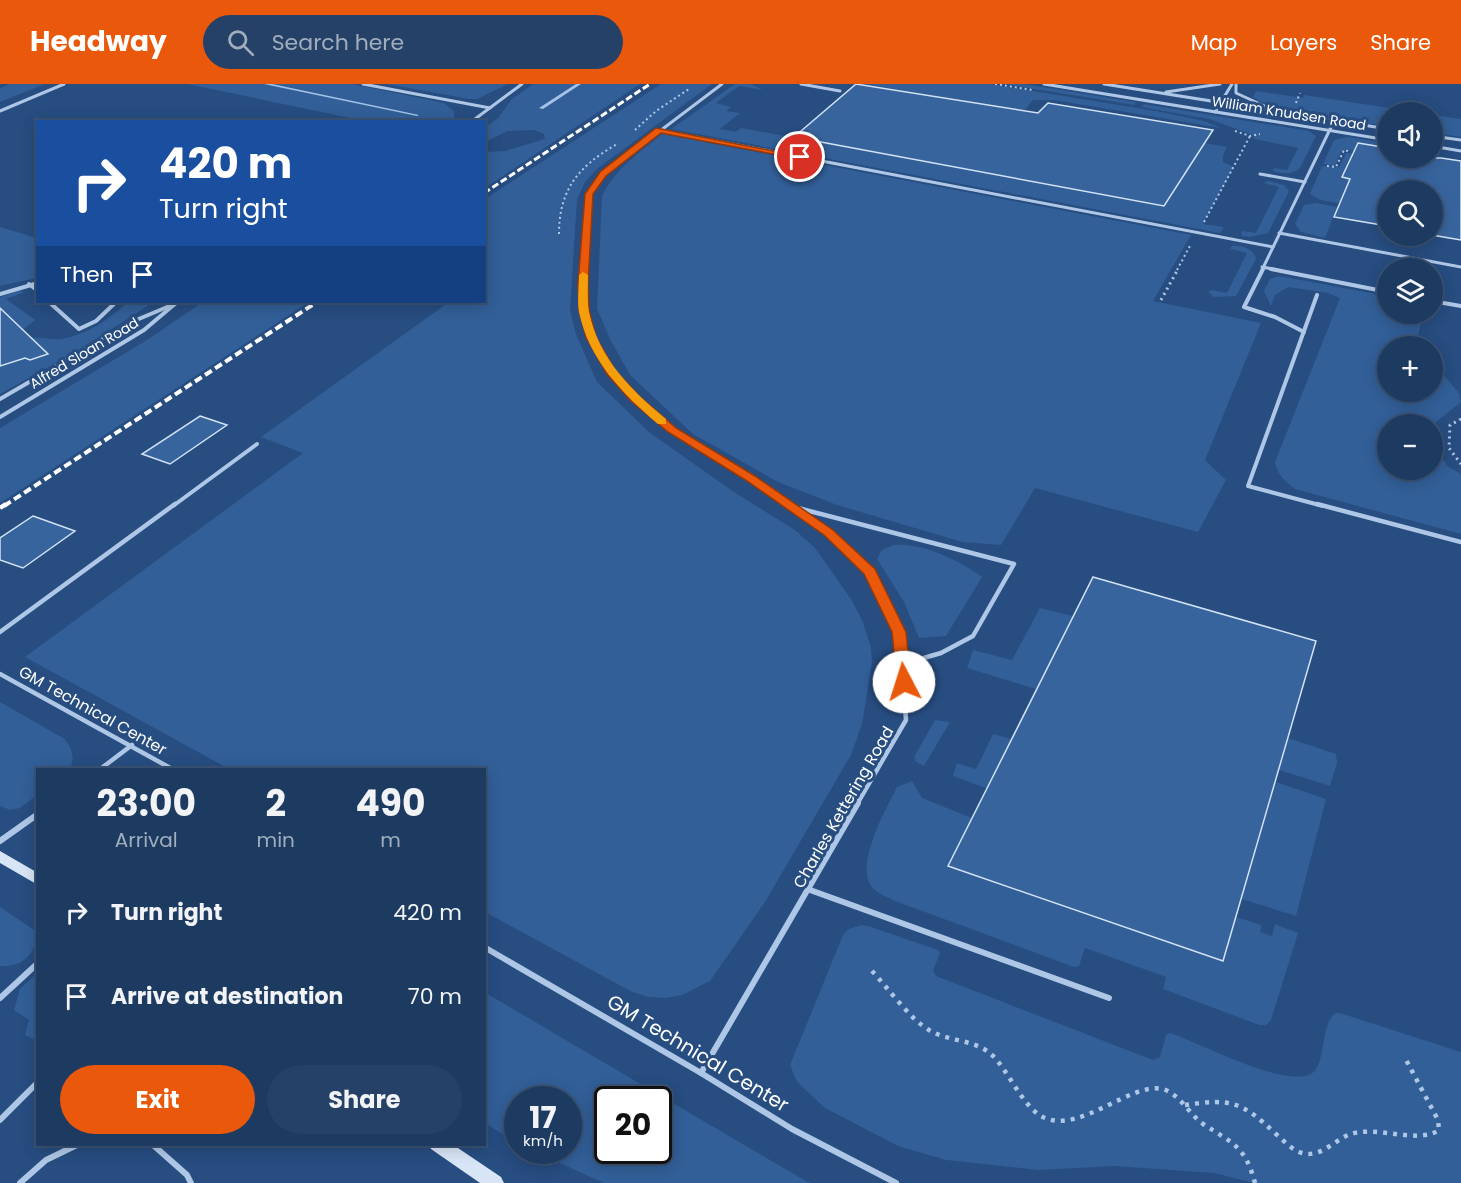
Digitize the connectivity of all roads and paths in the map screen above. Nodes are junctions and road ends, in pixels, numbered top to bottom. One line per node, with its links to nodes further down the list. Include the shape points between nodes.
1 (64, 84): 16 (lane)
2 (363, 84): 15 (lane)
3 (522, 84): 15 (lane)
4 (722, 84): 22 (lane, Charles Kettering Road)
5 (801, 84): 11 (lane)
6 (1044, 84): 13 (lane, William Knudsen Road)
7 (1104, 84): 10 (lane, William Knudsen Road)
8 (1220, 84): 12 (lane)
9 (1234, 84): 14 (lane); 18 (lane, via 1236,93)
10 (1112, 85): 12 (lane, William Knudsen Road); 13 (lane)
11 (840, 91)
12 (1159, 93): 14 (lane, William Knudsen Road)
13 (1106, 94): 17 (lane, William Knudsen Road)
14 (1220, 103): 17 (lane); 18 (lane, William Knudsen Road)
15 (490, 108): 19 (lane)
16 (0, 111)
17 (1215, 112): 23 (lane, William Knudsen Road)
18 (1279, 113): 20 (lane, William Knudsen Road)
19 (474, 120)
20 (1334, 121): 21 (lane, William Knudsen Road); 23 (lane)
21 (1377, 127)
22 (659, 130): 34 (lane); 55 (lane, Charles Kettering Road, via 603,174 589,194 583,284 591,337 610,372 635,399 672,430)
23 (1330, 131): 24 (lane, William Knudsen Road); 30 (lane)
24 (1377, 138)
25 (1443, 138): 26 (lane)
26 (1461, 140)
27 (1443, 148): 28 (lane)
28 (1461, 151)
29 (1351, 152): 30 (path, via 1344,150 1336,167)
30 (1314, 163): 32 (lane)
31 (1260, 174): 32 (lane)
32 (1305, 182): 33 (lane)
33 (1279, 233): 34 (lane); 36 (lane)
34 (1272, 247): 35 (lane)
35 (1262, 267): 40 (lane); 49 (lane, via 1244,307)
36 (1461, 267)
37 (36, 283): 38 (lane)
38 (29, 284): 39 (lane); 41 (lane)
39 (36, 289)
40 (1377, 290)
41 (0, 294)
42 (1317, 295): 49 (lane)
43 (50, 303): 44 (lane, via 79,329 96,321)
44 (115, 303)
45 (176, 303): 50 (lane, Alfred Sloan Road, via 134,321)
46 (177, 303): 51 (lane, Alfred Sloan Road, via 144,330)
47 (1443, 303): 48 (lane)
48 (1461, 306)
49 (1304, 332): 56 (lane, via 1248,486)
50 (0, 399)
51 (0, 417)
52 (1461, 420): 54 (path, via 1450,425 1449,448)
53 (257, 444): 57 (lane)
54 (1461, 464)
55 (789, 506): 58 (lane, Charles Kettering Road, via 829,533 870,572 899,632); 58 (lane, via 1014,564 973,636 941,653)
56 (1461, 542)
57 (0, 632)
58 (903, 664): 67 (lane, Charles Kettering Road, via 906,720)
59 (0, 674): 60 (lane, GM Technical Center)
60 (132, 745): 61 (lane); 62 (lane, GM Technical Center)
61 (102, 768)
62 (171, 768)
63 (36, 815): 64 (lane)
64 (0, 841)
65 (0, 856): 66 (main road)
66 (36, 879)
67 (810, 890): 72 (lane); 74 (lane, Charles Kettering Road)
68 (486, 948): 74 (lane, GM Technical Center)
69 (36, 965): 71 (lane)
70 (872, 971): 76 (path, via 930,1030 990,1053 1043,1118 1058,1121 1099,1111 1149,1088 1167,1091)
71 (0, 998)
72 (1108, 998)
73 (1404, 1056): 76 (path, via 1438,1120 1438,1130 1432,1136 1356,1132 1318,1153 1304,1154 1290,1147 1240,1104 1212,1100)
74 (701, 1073): 84 (lane, GM Technical Center, via 792,1129)
75 (36, 1084): 77 (lane)
76 (1185, 1105): 85 (path, via 1192,1116 1237,1146 1248,1161)
77 (0, 1120)
78 (73, 1146): 81 (lane, via 36,1165)
79 (155, 1146): 82 (lane)
80 (440, 1146): 83 (main road)
81 (20, 1183)
82 (191, 1183)
83 (495, 1183)
84 (896, 1183)
85 (1255, 1183)

